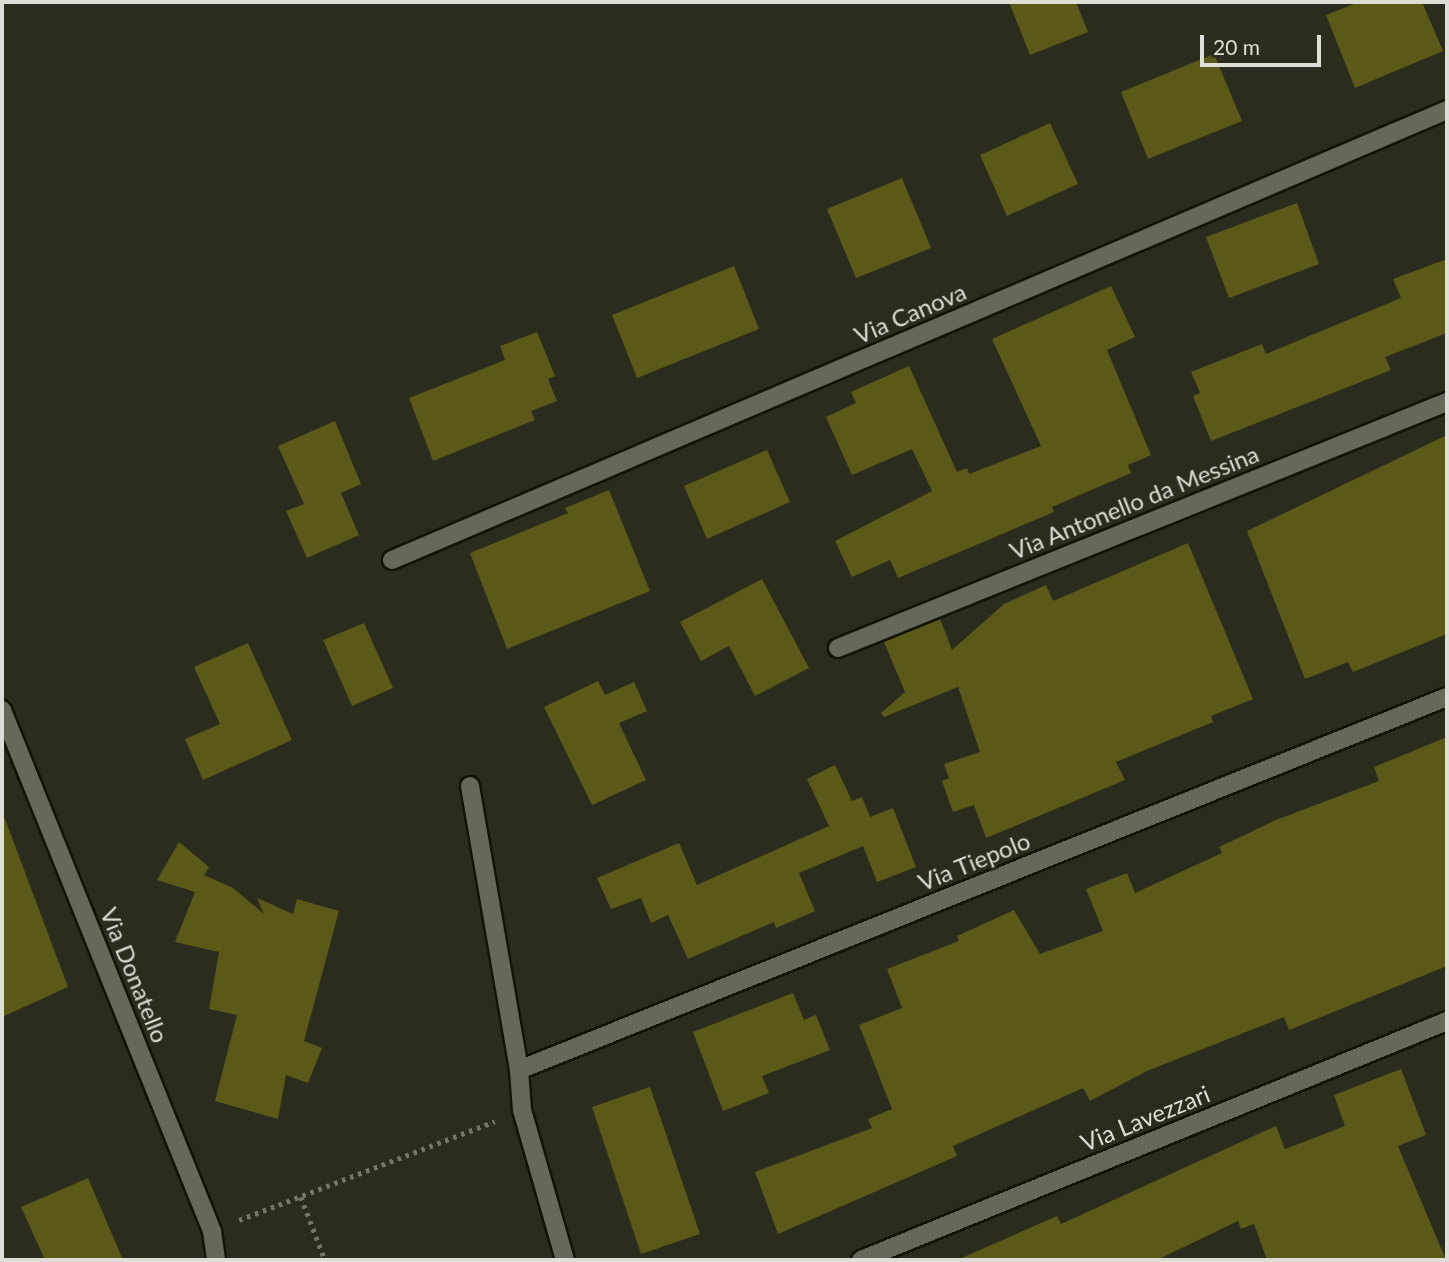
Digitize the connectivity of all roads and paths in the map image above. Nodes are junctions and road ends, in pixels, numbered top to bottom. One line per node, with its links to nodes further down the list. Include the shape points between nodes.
1 (1447, 110): 3 (street, Via Canova)
2 (1447, 402): 4 (street, Via Antonello da Messina)
3 (392, 560)
4 (838, 648)
5 (1447, 697): 9 (street, Via Tiepolo)
6 (2, 710): 12 (street, Via Donatello)
7 (470, 786): 9 (street)
8 (1447, 1021): 16 (street, Via Lavezzari)
9 (519, 1070): 10 (street)
10 (522, 1110): 11 (path); 15 (street)
11 (301, 1197): 12 (path); 14 (path)
12 (212, 1231): 13 (street, Via Donatello)
13 (216, 1260)
14 (326, 1260)
15 (565, 1260)
16 (861, 1260)

